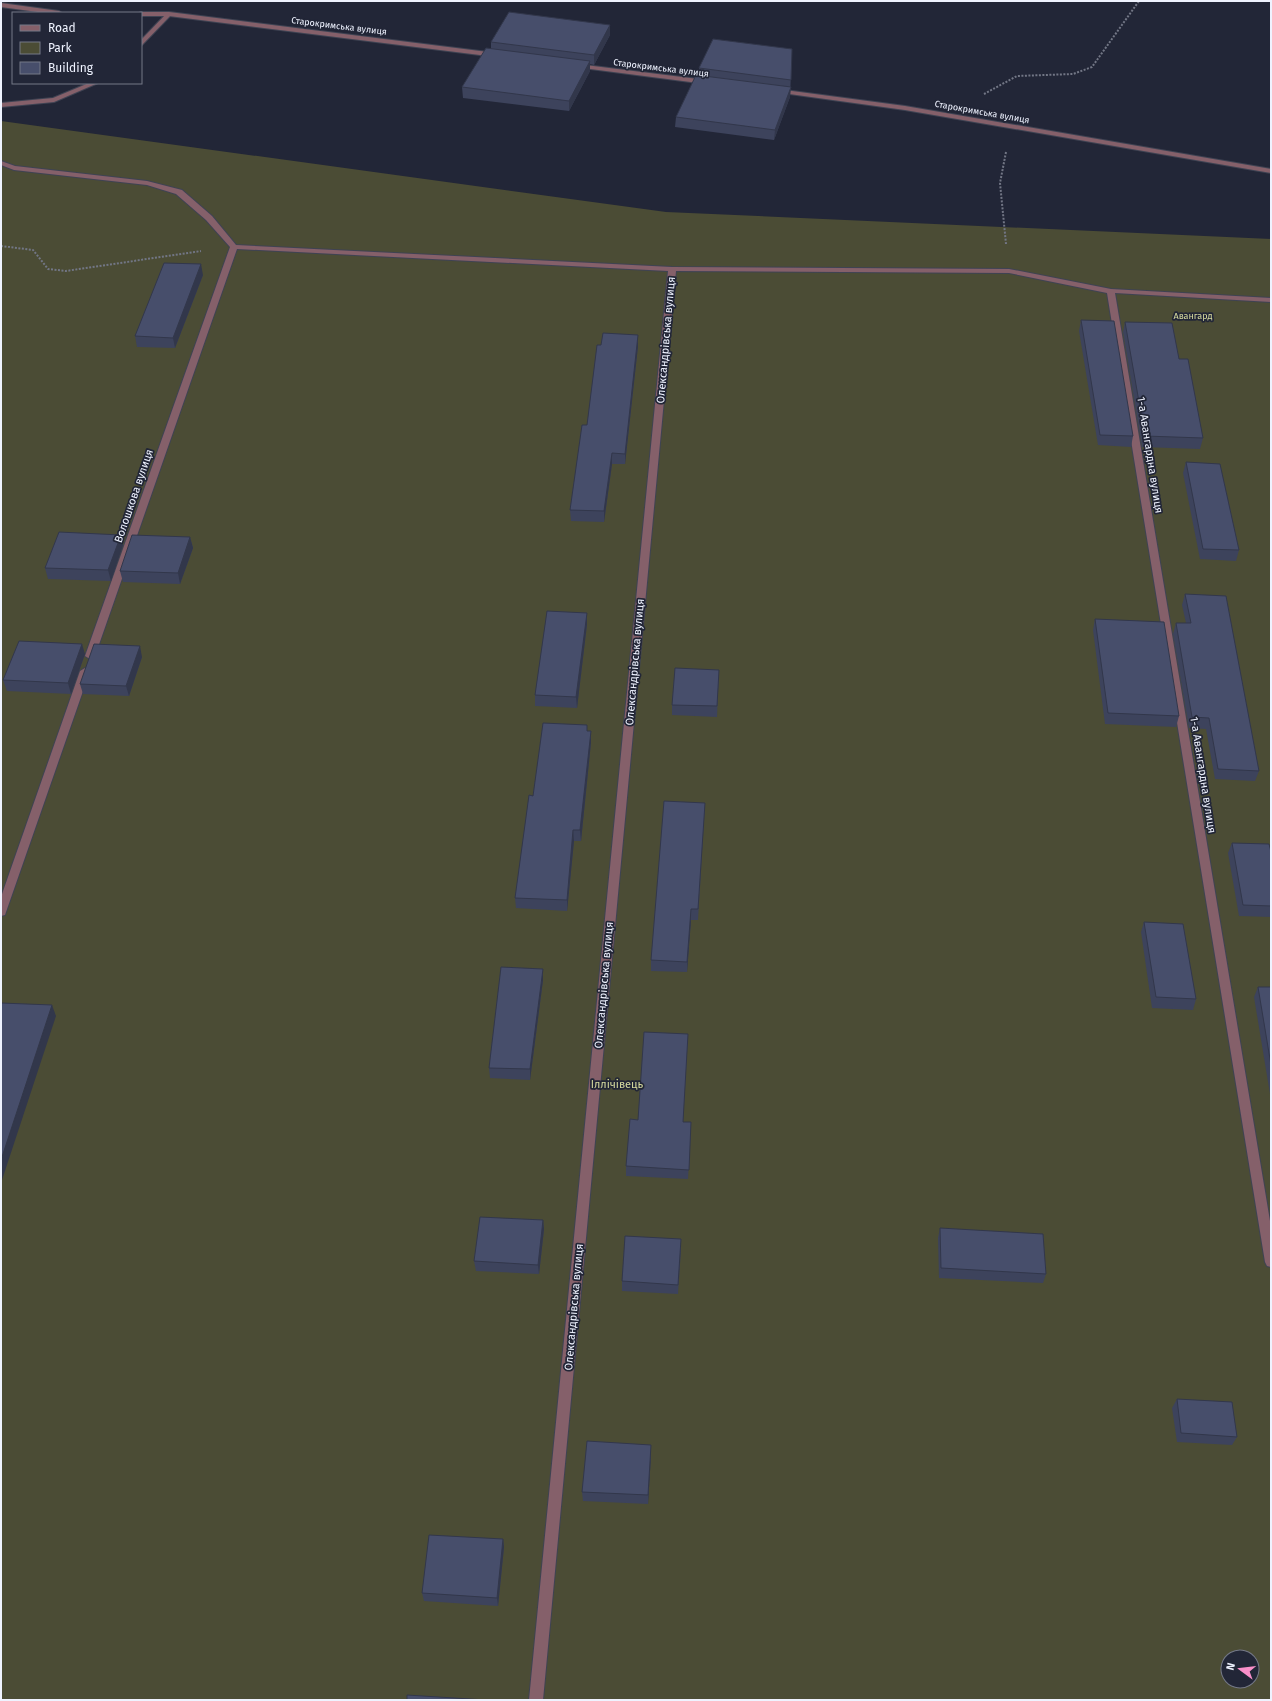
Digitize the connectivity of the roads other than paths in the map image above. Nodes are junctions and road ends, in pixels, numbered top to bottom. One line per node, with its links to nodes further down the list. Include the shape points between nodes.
1 (1, 5): 2 (street)
2 (52, 12)
3 (142, 14): 4 (street, Старокримська вулиця)
4 (169, 14): 5 (street); 6 (street, Старокримська вулиця)
5 (142, 43)
6 (501, 56)
7 (573, 65): 9 (street, Старокримська вулиця)
8 (93, 84): 11 (street, via 54,100)
9 (715, 84)
10 (770, 91): 13 (street, Старокримська вулиця, via 905,108)
11 (1, 105)
12 (1, 163): 14 (street, via 14,168 148,183 179,192 209,218)
13 (1271, 171)
14 (234, 247): 15 (street); 18 (street, Волошкова вулиця)
15 (672, 269): 16 (street, via 1009,271); 20 (street, Олександрівська вулиця)
16 (1111, 291): 17 (street); 19 (street, 1-а Авангардна вулиця)
17 (1271, 300)
18 (1, 912)
19 (1271, 1262)
20 (536, 1700)

